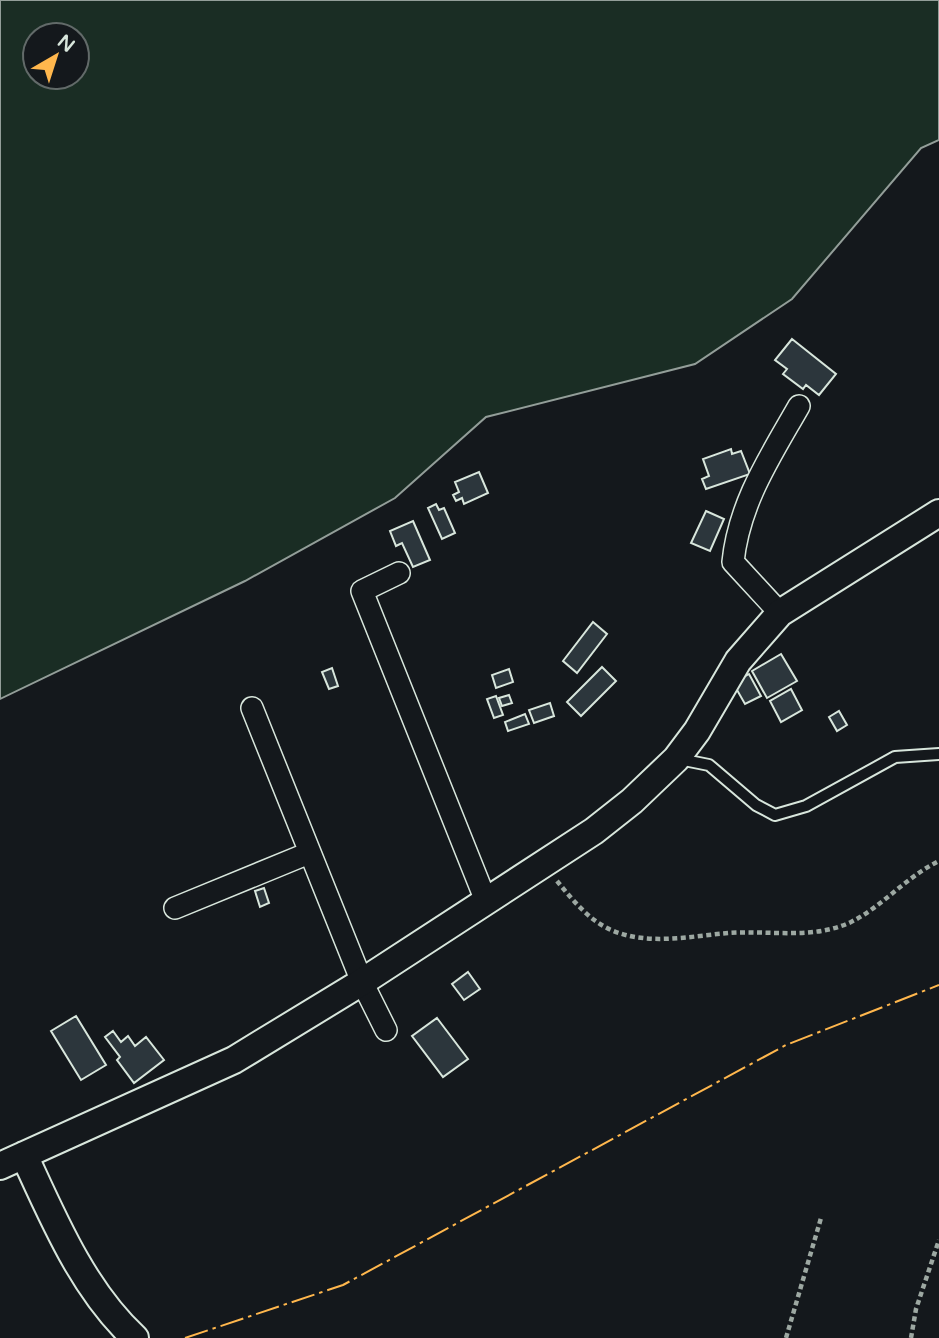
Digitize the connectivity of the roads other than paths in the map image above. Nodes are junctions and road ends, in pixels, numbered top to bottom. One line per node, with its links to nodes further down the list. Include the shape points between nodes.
1 (799, 406): 4 (street, via 750,492 733,562)
2 (939, 513): 4 (street)
3 (399, 573): 9 (street, via 362,591)
4 (780, 613): 7 (street, via 738,661)
5 (252, 708): 8 (street)
6 (939, 754): 7 (lane, via 895,757 806,806 775,815 756,805 709,765)
7 (676, 759): 9 (street, via 603,824)
8 (309, 853): 10 (street); 11 (street)
9 (486, 901): 11 (street)
10 (175, 908)
11 (362, 982): 12 (street); 13 (street, via 234,1060)
12 (386, 1030)
13 (24, 1155): 14 (street); 15 (street, via 99,1297)
14 (0, 1166)
15 (135, 1338)

